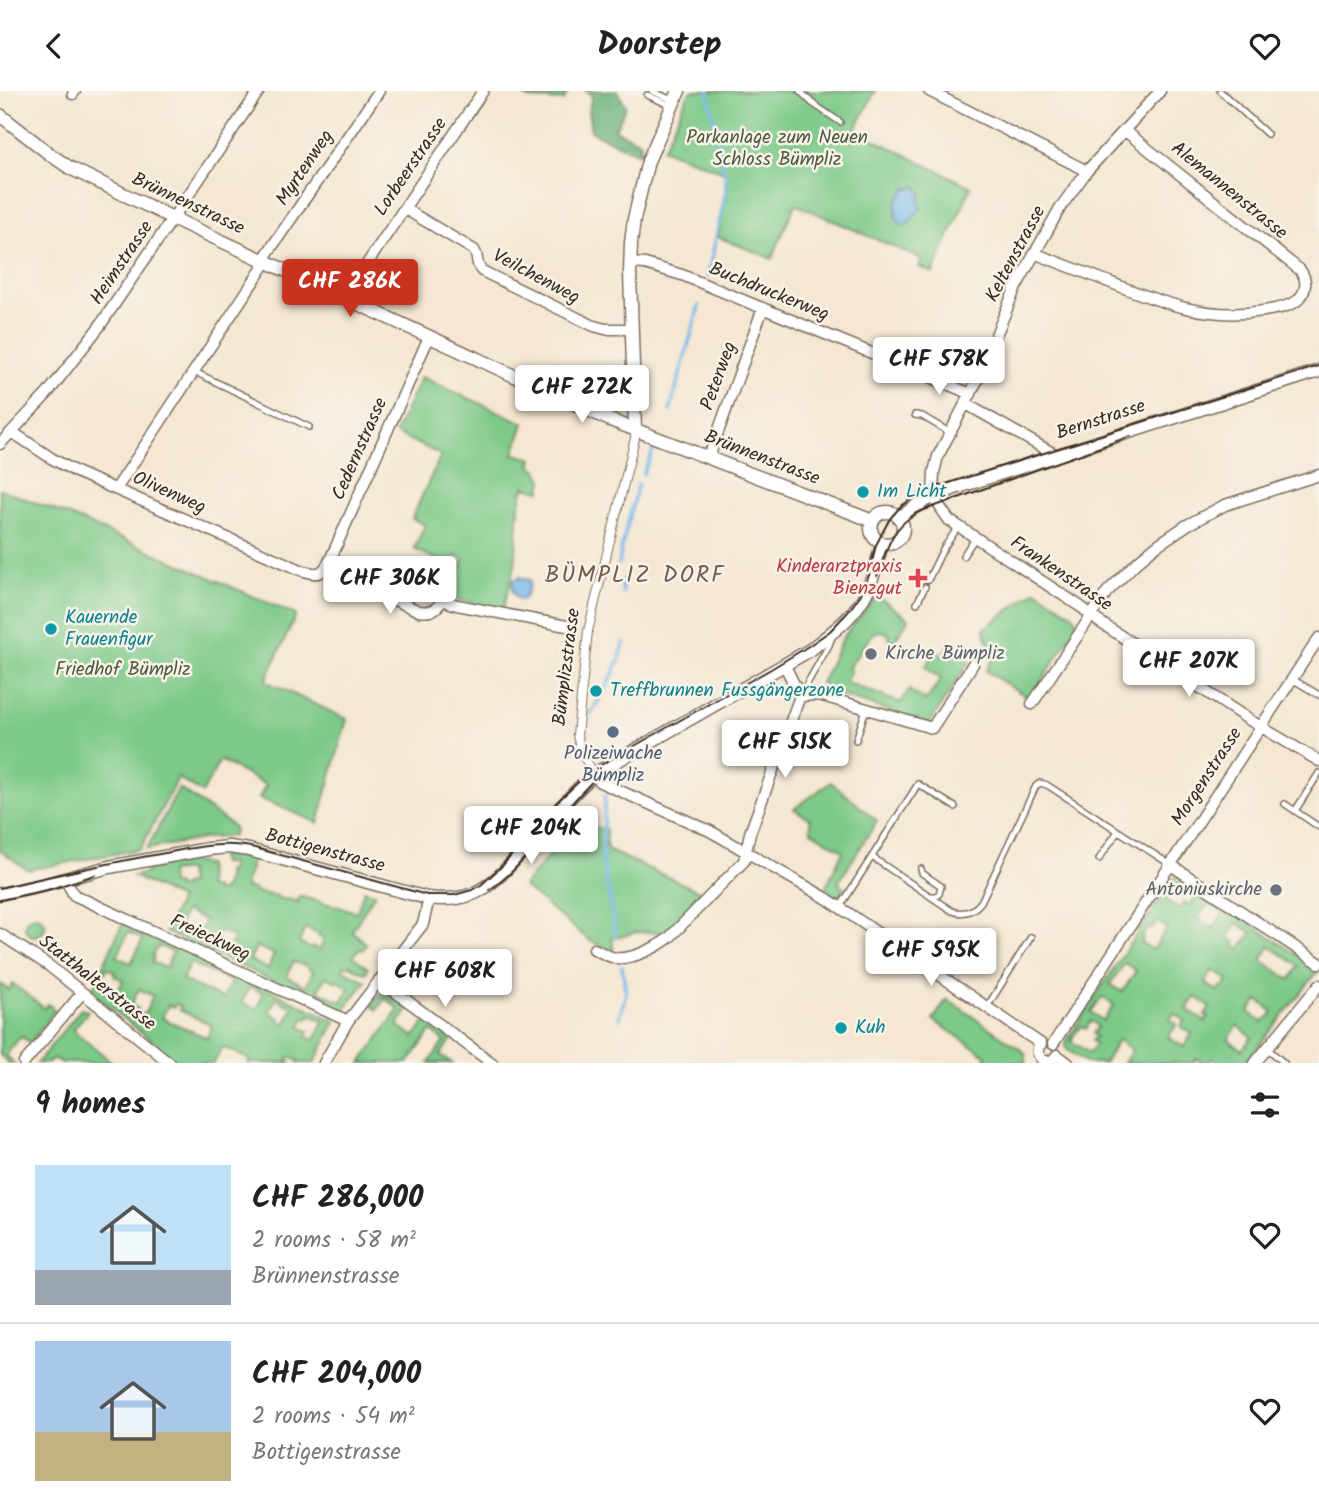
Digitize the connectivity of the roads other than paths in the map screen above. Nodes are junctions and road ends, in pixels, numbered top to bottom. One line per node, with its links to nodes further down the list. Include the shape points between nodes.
1 (259, 91): 16 (street, Heimstrasse)
2 (379, 91): 18 (street, Myrtenweg)
3 (483, 91): 15 (street, Lorbeerstrasse)
4 (800, 91): 11 (lane)
5 (929, 91): 14 (street)
6 (1160, 91): 12 (street, Keltenstrasse)
7 (1220, 91): 13 (lane)
8 (650, 93): 9 (lane)
9 (675, 99): 19 (street, Bümplizstrasse, via 648,161 634,219)
10 (0, 115): 16 (street, Brünnenstrasse, via 60,162)
11 (840, 122)
12 (1124, 130): 14 (street, Keltenstrasse); 17 (street, Alemannenstrasse, via 1300,270 1305,284 1301,296 1292,304 1270,310 1208,313 1154,300)
13 (1267, 134)
14 (1087, 171): 17 (street, Keltenstrasse)
15 (405, 209): 20 (street, Lorbeerstrasse); 22 (street, Veilchenweg, via 474,250 482,271 594,326)
16 (173, 218): 18 (street, Brünnenstrasse); 30 (street, Heimstrasse, via 99,327)
17 (1034, 253): 26 (street, Keltenstrasse)
18 (265, 261): 20 (street, Brünnenstrasse); 25 (street, Myrtenweg)
19 (630, 263): 21 (street, Buchdruckerweg, via 671,271); 22 (street, Bümplizstrasse)
20 (344, 298): 23 (street, Brünnenstrasse)
21 (763, 307): 26 (street, Buchdruckerweg); 34 (street, Peterweg)
22 (631, 329): 29 (street, Bümplizstrasse)
23 (429, 337): 29 (street, Brünnenstrasse); 44 (street, Cedernstrasse)
24 (1319, 371): 33 (street, Bernstrasse)
25 (195, 372): 28 (lane); 36 (street, Myrtenweg)
26 (968, 399): 31 (street, Keltenstrasse); 33 (street, Buchdruckerweg)
27 (915, 415): 31 (lane)
28 (309, 427)
29 (635, 430): 34 (street, Brünnenstrasse); 50 (street, Bümplizstrasse)
30 (12, 432): 32 (street, Heimstrasse); 36 (street, Olivenweg, via 65,467)
31 (951, 432): 37 (street, Keltenstrasse, via 935,465)
32 (0, 444)
33 (1056, 455): 37 (street, Bernstrasse)
34 (709, 457): 39 (street, Brünnenstrasse)
35 (1319, 475): 48 (street, via 1225,505 1187,525 1137,562)
36 (116, 489): 44 (street, Olivenweg, via 300,570)
37 (933, 497): 38 (street, Bernstrasse); 40 (street, Frankenstrasse)
38 (899, 518): 39 (street, Bernstrasse, via 886,512); 42 (street, via 900,538)
39 (873, 521): 42 (street, via 872,535)
40 (959, 526): 41 (street, Frankenstrasse); 45 (lane)
41 (975, 537): 43 (lane); 48 (street, Frankenstrasse)
42 (882, 544): 51 (street, via 868,589)
43 (963, 556)
44 (322, 571): 49 (street, Olivenweg, via 419,611 433,611 443,600)
45 (928, 580)
46 (925, 587): 47 (lane)
47 (917, 603)
48 (1090, 615): 58 (street); 60 (street, Frankenstrasse)
49 (572, 627): 50 (street, Olivenweg)
50 (588, 631): 64 (street, Bümplizstrasse, via 577,735)
51 (834, 631): 53 (street); 57 (lane)
52 (1319, 638): 55 (street, Morgenstrasse)
53 (784, 664): 57 (street); 64 (street)
54 (973, 664): 59 (street, via 932,728)
55 (1292, 679): 56 (lane); 60 (street, Morgenstrasse)
56 (1319, 695)
57 (800, 696): 59 (street, via 819,695); 70 (street)
58 (1031, 704)
59 (866, 709): 61 (lane)
60 (1261, 726): 62 (street, Frankenstrasse); 73 (street, Morgenstrasse)
61 (856, 740)
62 (1319, 761)
63 (1319, 773): 67 (lane)
64 (593, 774): 70 (street, via 600,782); 78 (street, Bottigenstrasse, via 492,882 461,897)
65 (1285, 804): 67 (lane)
66 (956, 807): 71 (lane, via 919,784)
67 (1295, 811): 68 (lane)
68 (1319, 827)
69 (1118, 831): 72 (lane); 73 (lane); 77 (lane, via 1040,783 978,905 959,913)
70 (746, 851): 79 (street); 82 (street, via 744,861 661,944 623,958)
71 (872, 857): 77 (lane); 79 (lane)
72 (1099, 859)
73 (1171, 865): 83 (street); 89 (street, Morgenstrasse)
74 (921, 869): 77 (lane, via 941,887 938,896)
75 (65, 879): 76 (street, Bottigenstrasse); 78 (street, Bottigenstrasse, via 229,847); 88 (street, Freieckweg, via 74,895)
76 (0, 894)
77 (929, 896)
78 (429, 898): 84 (street, via 423,924)
79 (840, 907): 87 (street)
80 (1, 935): 86 (street, Statthalterstrasse)
81 (1031, 937): 87 (lane)
82 (594, 949)
83 (1319, 963)
84 (379, 980): 88 (street); 96 (street)
85 (1319, 985): 90 (street)
86 (82, 993): 93 (street); 94 (street, Statthalterstrasse)
87 (987, 1007): 89 (street)
88 (348, 1021): 95 (street)
89 (1047, 1044): 91 (street, via 1057,1048); 92 (street, via 1038,1048)
90 (1267, 1048): 98 (street); 99 (lane)
91 (1057, 1055): 92 (street); 97 (street)
92 (1042, 1062)
93 (24, 1063)
94 (170, 1063)
95 (324, 1063)
96 (492, 1063)
97 (1068, 1063)
98 (1255, 1063)
99 (1284, 1063)

